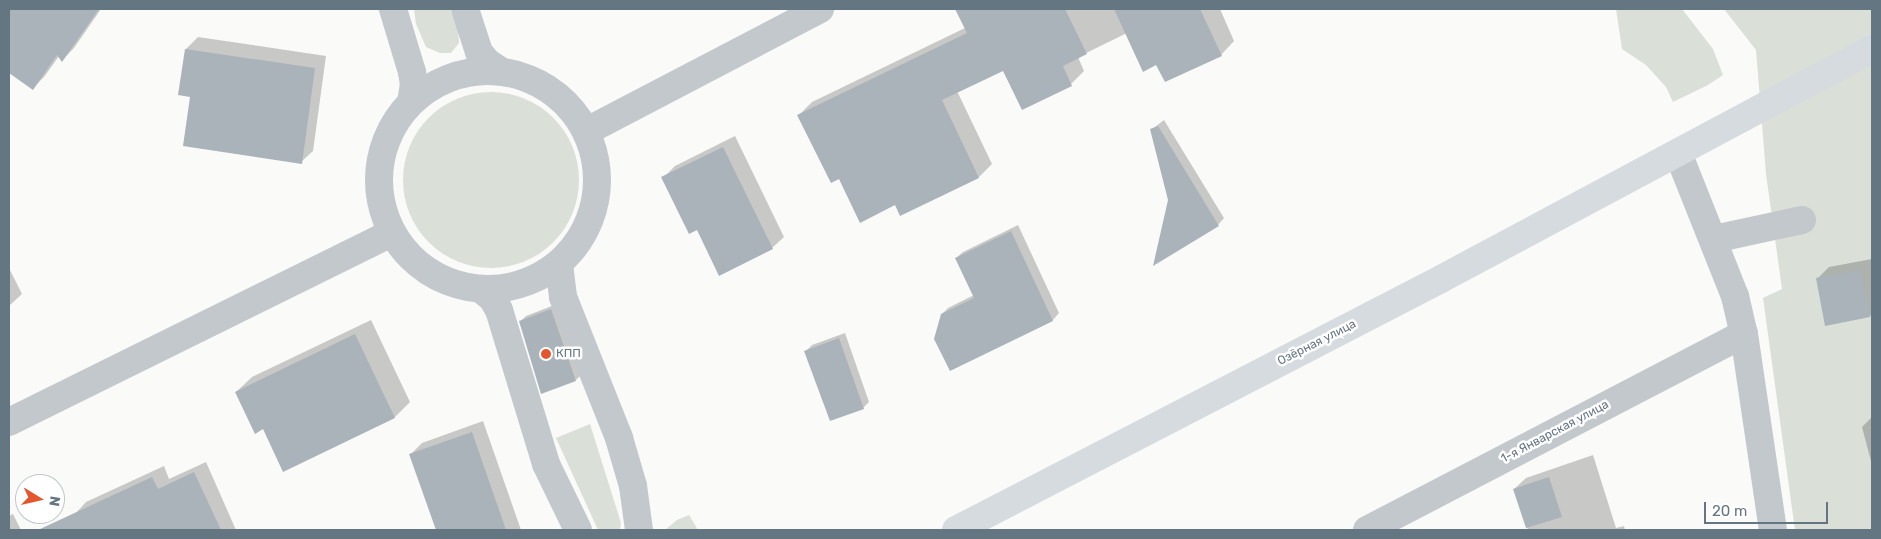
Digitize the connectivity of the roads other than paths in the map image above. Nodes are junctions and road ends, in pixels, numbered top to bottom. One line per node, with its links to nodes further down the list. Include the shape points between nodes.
1 (393, 9): 6 (street, via 412,72)
2 (465, 9): 5 (street, via 479,52)
3 (820, 9): 7 (street)
4 (1872, 49): 8 (main road, Озёрная улица)
5 (501, 71): 6 (street, via 477,70 452,76 431,86); 7 (street, via 528,77 552,90 572,108)
6 (412, 102): 10 (street, via 394,124 382,150 378,178 382,207)
7 (587, 131): 12 (street, via 596,159 598,188 592,216 579,242)
8 (1678, 153): 11 (street); 18 (main road, Озёрная улица)
9 (1802, 220): 11 (street)
10 (392, 233): 13 (street, via 409,256 430,273 455,285); 15 (street)
11 (1714, 240): 14 (street, via 1735,296)
12 (560, 264): 13 (street, via 536,279 510,288); 17 (street, via 563,297 620,438 633,486)
13 (482, 290): 16 (street, via 499,310 546,464)
14 (1744, 334): 19 (street, 1-я Январская улица); 20 (street)
15 (9, 422)
16 (578, 530)
17 (639, 530)
18 (956, 530)
19 (1367, 530)
20 (1773, 530)

